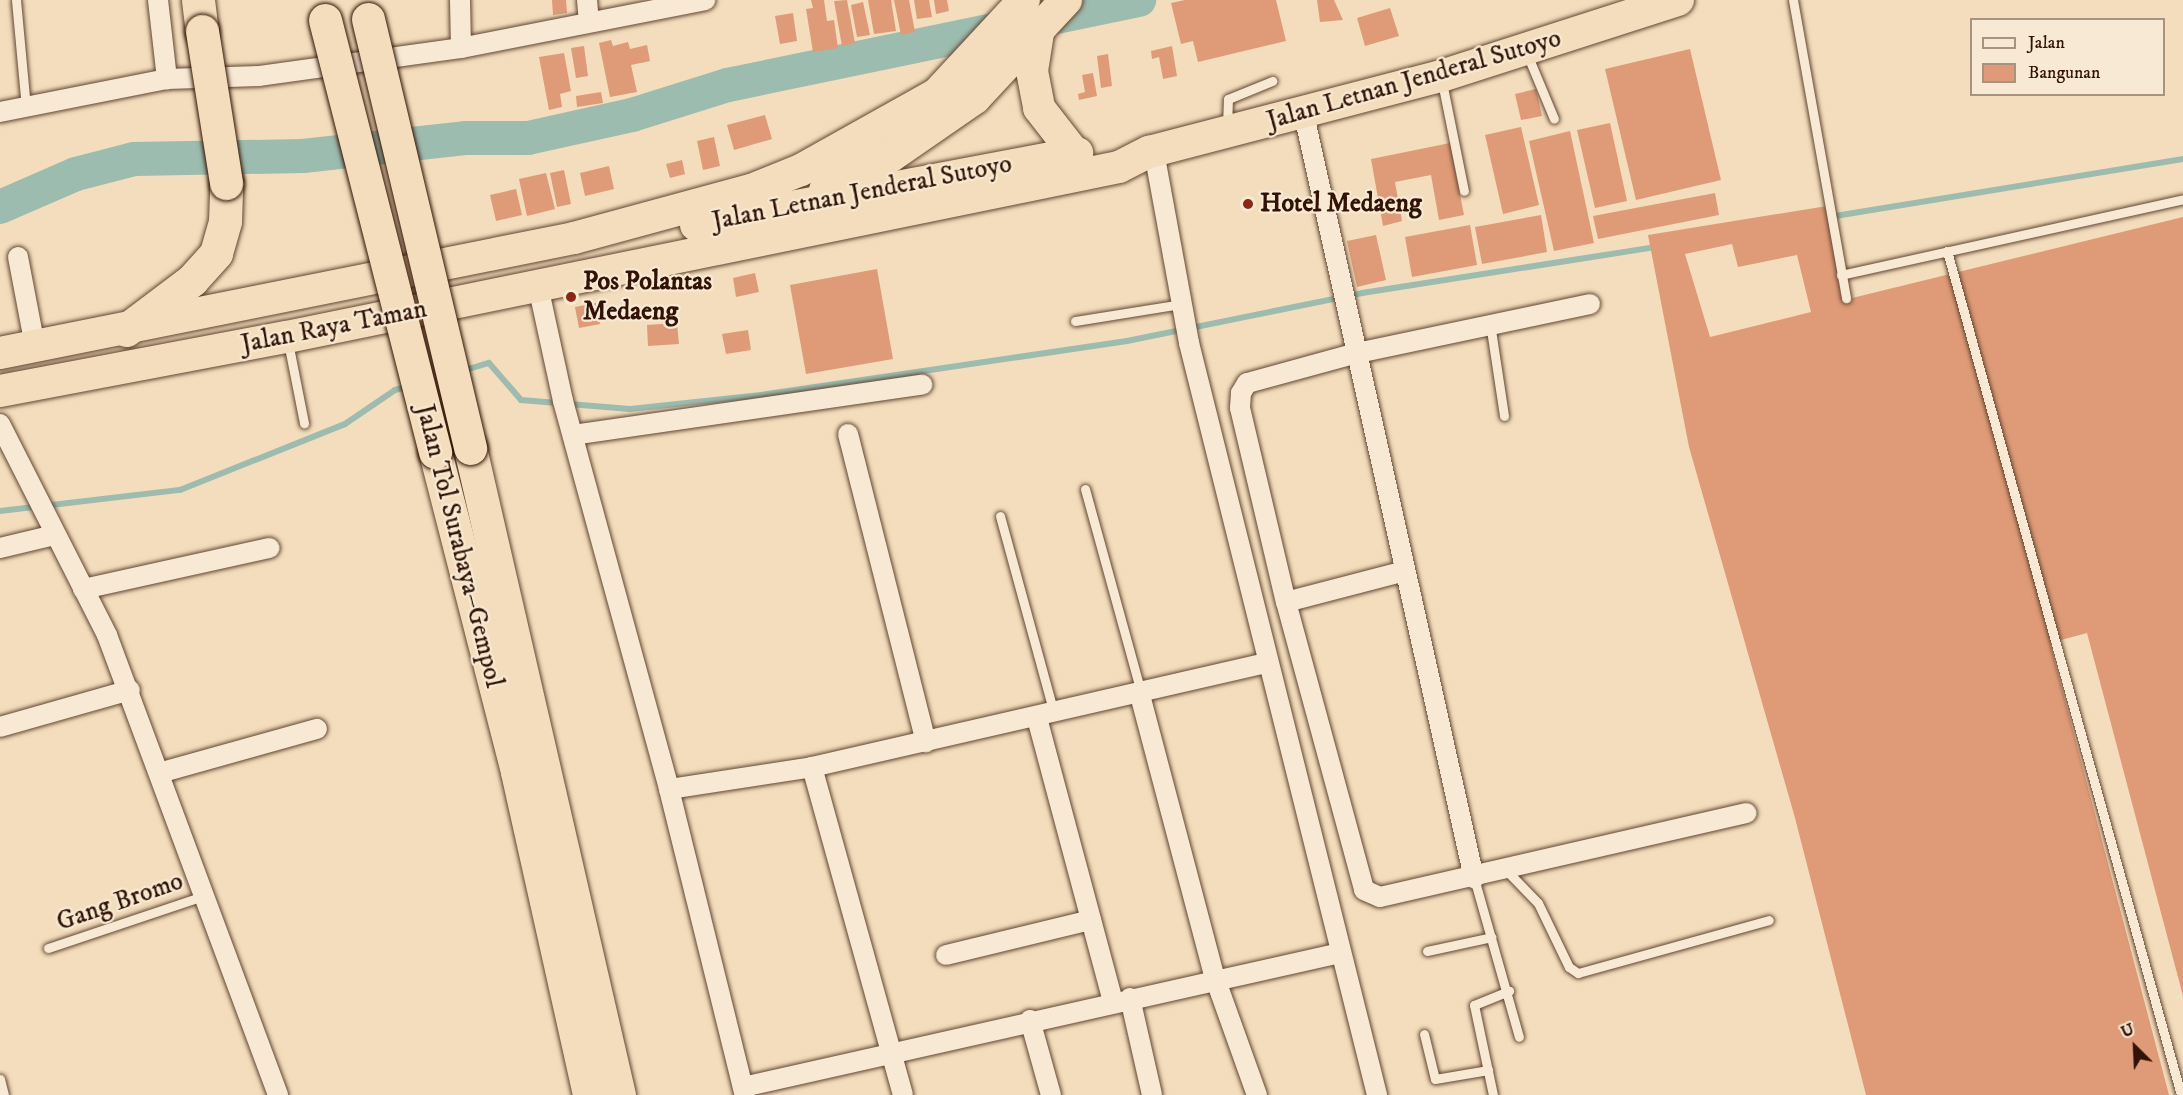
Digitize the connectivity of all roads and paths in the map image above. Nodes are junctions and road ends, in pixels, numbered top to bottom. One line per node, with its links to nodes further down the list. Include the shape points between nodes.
1 (16, 0): 21 (lane)
2 (158, 0): 19 (street)
3 (460, 0): 16 (street)
4 (587, 0): 14 (street)
5 (705, 0): 10 (street)
6 (1024, 0): 26 (highway, via 967,66)
7 (1066, 0): 15 (highway)
8 (1678, 0): 17 (highway, Jalan Letnan Jenderal Sutoyo)
9 (1793, 0): 36 (lane)
10 (680, 2): 14 (street)
11 (366, 9): 97 (highway, Jalan Tol Surabaya–Gempol, bridge)
12 (323, 10): 96 (highway, Jalan Tol Surabaya–Gempol, bridge, via 517,772)
13 (200, 16): 43 (highway, bridge, via 226,183 225,222 216,253 192,280)
14 (589, 21): 16 (street)
15 (1042, 29): 26 (highway, via 975,99); 28 (highway, via 1032,71 1034,90 1048,126)
16 (461, 48): 19 (street, via 259,76)
17 (1525, 49): 18 (highway, Jalan Letnan Jenderal Sutoyo); 24 (lane)
18 (1442, 76): 23 (highway, Jalan Letnan Jenderal Sutoyo); 29 (lane)
19 (167, 79): 21 (street)
20 (1272, 81): 25 (lane, via 1228,99)
21 (26, 107): 22 (street)
22 (0, 112)
23 (1304, 115): 25 (highway, Jalan Letnan Jenderal Sutoyo); 47 (street)
24 (1554, 119)
25 (1227, 133): 27 (highway, Jalan Letnan Jenderal Sutoyo)
26 (883, 143): 31 (highway); 32 (highway, via 751,190)
27 (1151, 152): 28 (highway, Jalan Letnan Jenderal Sutoyo, via 1124,147); 35 (highway, Jalan Letnan Jenderal Sutoyo, via 1119,167); 40 (street)
28 (1074, 153): 31 (highway, Jalan Letnan Jenderal Sutoyo)
29 (1464, 190)
30 (2183, 199): 33 (lane)
31 (787, 208): 32 (highway, Jalan Letnan Jenderal Sutoyo, via 609,240); 35 (highway)
32 (574, 238): 43 (highway, Jalan Raya Taman)
33 (1947, 251): 36 (lane); 104 (lane)
34 (18, 257): 45 (street)
35 (666, 257): 37 (highway, Jalan Raya Taman)
36 (1841, 275): 38 (lane)
37 (538, 286): 44 (highway, Jalan Raya Taman); 53 (street)
38 (1846, 298)
39 (1590, 304): 42 (street)
40 (1182, 310): 41 (lane); 63 (street)
41 (1075, 321)
42 (1490, 323): 47 (street); 50 (lane)
43 (126, 330): 45 (highway, Jalan Raya Taman)
44 (287, 337): 49 (highway, Jalan Raya Taman); 51 (lane)
45 (36, 346): 46 (highway, Jalan Raya Taman)
46 (0, 353)
47 (1357, 353): 60 (street); 62 (street, via 1248,383 1240,393 1240,408)
48 (922, 385): 53 (street)
49 (0, 391)
50 (1504, 416)
51 (304, 423)
52 (0, 424): 57 (street)
53 (571, 429): 72 (street)
54 (848, 434): 69 (street)
55 (1085, 489): 65 (lane)
56 (1000, 516): 66 (lane)
57 (51, 527): 58 (street); 61 (street)
58 (0, 548)
59 (270, 548): 61 (street)
60 (1406, 571): 62 (street); 75 (street)
61 (83, 589): 64 (street)
62 (1286, 602): 75 (street, via 1364,890 1380,897)
63 (1267, 663): 65 (street); 82 (street)
64 (130, 690): 67 (street); 71 (street)
65 (1141, 695): 66 (street); 84 (street)
66 (1046, 716): 69 (street); 77 (street)
67 (0, 728)
68 (317, 729): 71 (street)
69 (926, 742): 70 (street)
70 (812, 767): 72 (street); 90 (street)
71 (159, 773): 76 (street)
72 (669, 789): 93 (street)
73 (1746, 813): 74 (street)
74 (1505, 869): 75 (street); 78 (lane, via 1538,903 1569,967 1578,973)
75 (1474, 878): 79 (lane)
76 (206, 895): 80 (lane, Gang Bromo); 95 (street)
77 (1091, 920): 83 (street); 86 (street)
78 (1769, 920)
79 (1492, 937): 81 (lane); 85 (lane)
80 (48, 948)
81 (1427, 951)
82 (1340, 954): 84 (street); 102 (street)
83 (946, 956)
84 (1215, 978): 86 (street); 101 (street)
85 (1509, 991): 89 (lane); 91 (lane, via 1474,1005)
86 (1122, 1000): 87 (street); 100 (street)
87 (1030, 1020): 90 (street); 99 (street)
88 (1424, 1034): 91 (lane, via 1435,1078)
89 (1519, 1037)
90 (892, 1052): 93 (street); 98 (street)
91 (1488, 1070): 103 (lane)
92 (0, 1079): 94 (lane)
93 (744, 1091)
94 (4, 1095)
95 (278, 1095)
96 (589, 1095)
97 (619, 1095)
98 (903, 1095)
99 (1051, 1095)
100 (1152, 1095)
101 (1257, 1095)
102 (1377, 1095)
103 (1493, 1095)
104 (2181, 1095)

